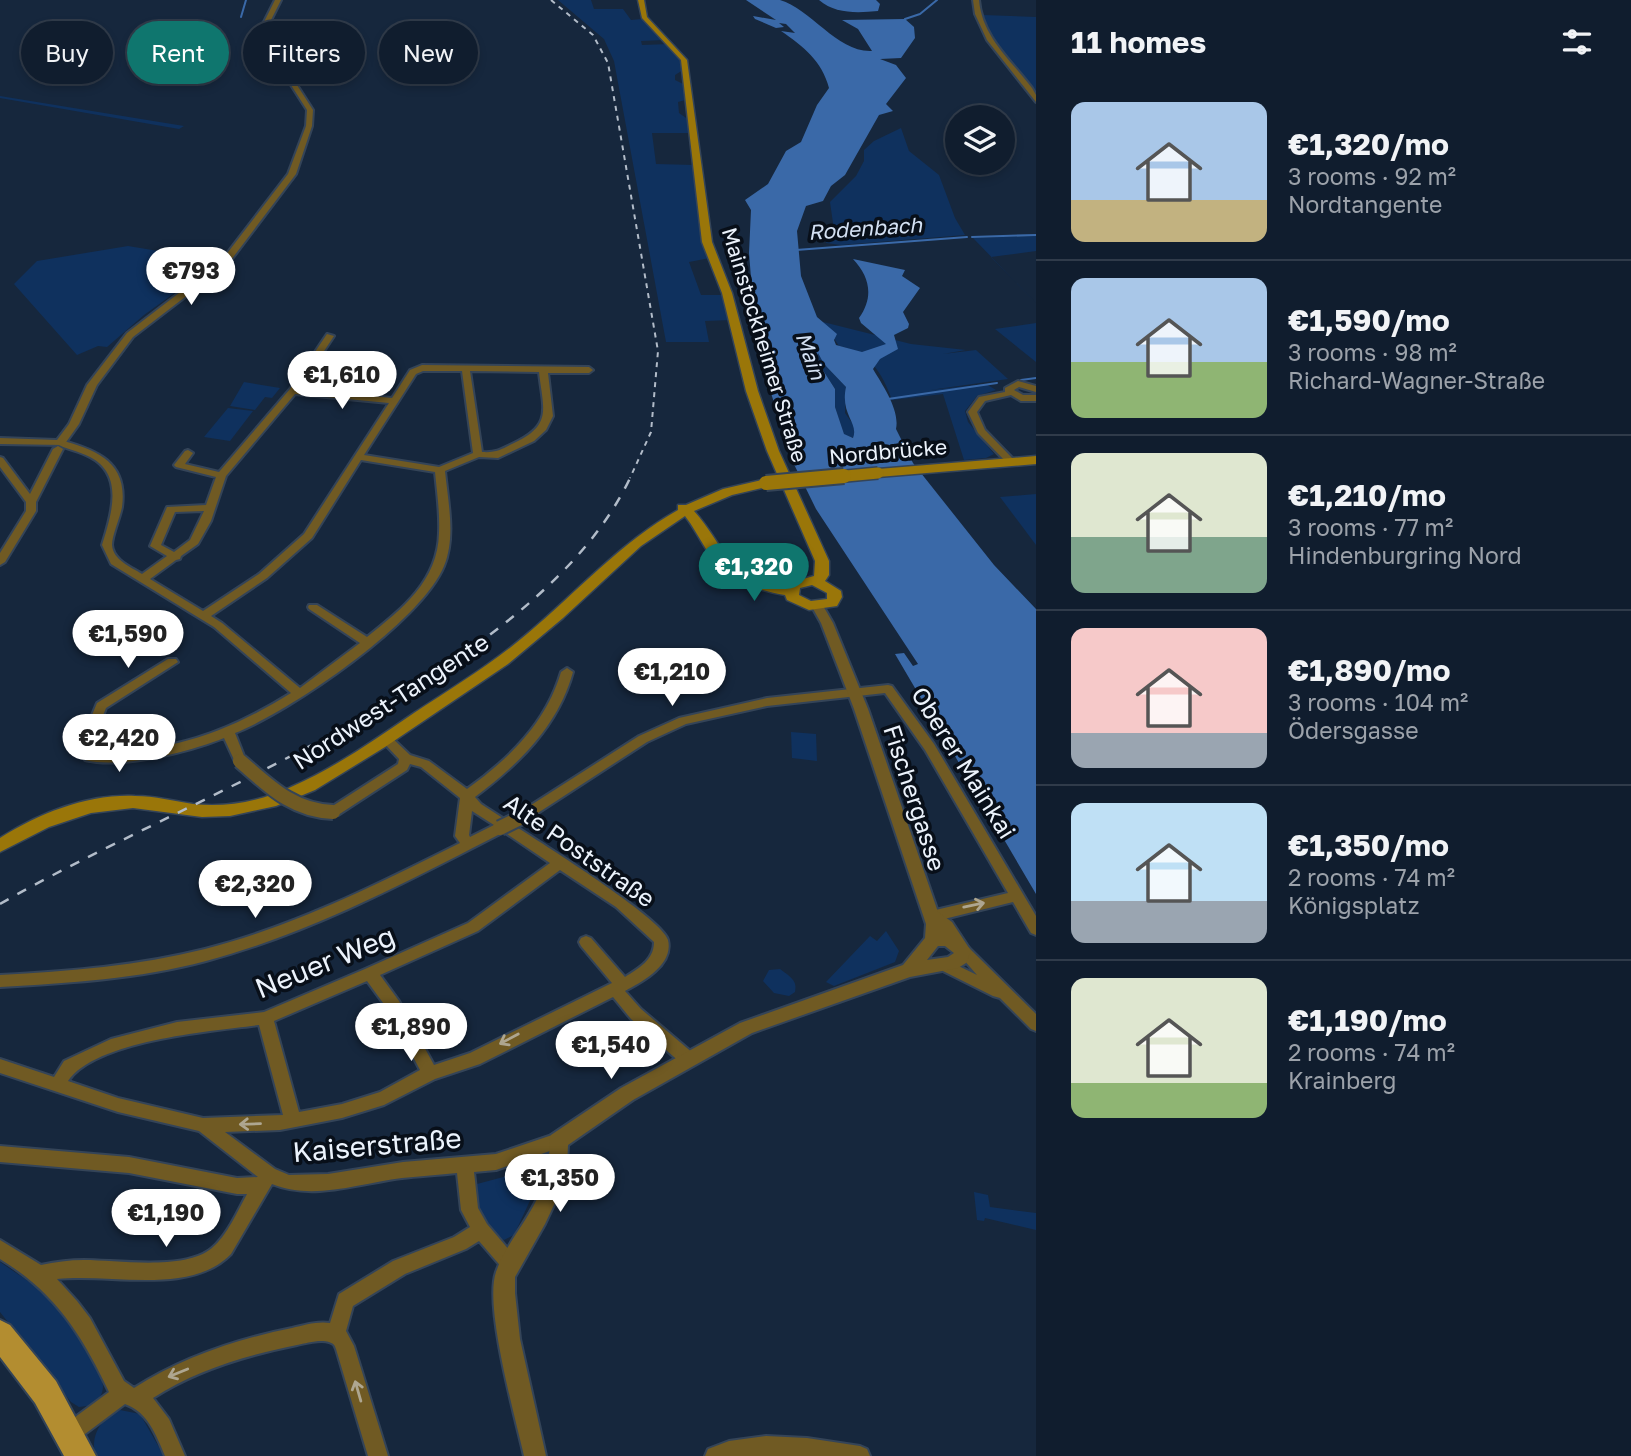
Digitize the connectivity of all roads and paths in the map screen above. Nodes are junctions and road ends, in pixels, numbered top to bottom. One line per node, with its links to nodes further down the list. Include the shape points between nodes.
1 (278, 0): 16 (street, via 266,24 285,71 310,110 309,126 284,189 225,262 139,327 110,358)
2 (641, 0): 31 (main road, Mainstockheimer Straße, via 640,12 647,22 671,41 684,60 707,242 727,293 769,440 822,561)
3 (976, 0): 4 (street, via 989,39)
4 (1036, 100)
5 (330, 337): 11 (street)
6 (417, 370): 7 (street); 14 (street)
7 (466, 370): 8 (street); 18 (street)
8 (543, 370): 9 (street); 18 (street, via 548,416 543,428 495,456)
9 (589, 370)
10 (1036, 388): 12 (street, via 1014,385 1008,388)
11 (293, 391): 14 (street); 24 (street)
12 (1010, 393): 13 (street); 22 (street, via 982,399 972,412 981,430)
13 (1034, 400)
14 (395, 401): 19 (street)
15 (0, 441): 16 (street)
16 (59, 446): 25 (street); 30 (street, via 98,456 114,475 120,499 108,552)
17 (188, 453): 24 (street, via 178,465)
18 (478, 454): 23 (street)
19 (358, 457): 23 (street); 35 (street, via 308,536 263,576)
20 (0, 460): 25 (street)
21 (1036, 460): 22 (main road, Nordbrücke)
22 (1012, 462): 27 (main road, Nordbrücke, bridge, via 766,483)
23 (440, 470): 36 (street, via 445,533 438,568 408,607)
24 (221, 475): 26 (street)
25 (31, 502): 29 (street, via 31,511)
26 (211, 508): 28 (street, via 194,542); 28 (street, via 171,509 155,546)
27 (683, 508): 32 (main road, via 732,573 765,589); 42 (main road, Nordwest-Tangente, via 645,535 529,640)
28 (176, 556): 30 (street)
29 (0, 562)
30 (142, 579): 35 (street)
31 (818, 581): 32 (main road, via 799,582); 34 (main road, via 831,588 835,597)
32 (790, 591): 34 (main road, via 798,602)
33 (313, 607): 36 (street)
34 (818, 607): 40 (street)
35 (204, 616): 39 (street)
36 (368, 643): 39 (street)
37 (172, 662): 41 (street, via 101,705 84,749 89,757 144,755)
38 (567, 672): 44 (street, via 548,716)
39 (300, 694): 41 (street)
40 (855, 694): 45 (street, Oberer Mainkai, bridge, via 767,702 662,729 522,817); 48 (street, Oberer Mainkai, via 891,690 930,747); 49 (street, Fischergasse)
41 (229, 734): 43 (street, bridge, via 240,761 297,808 317,813 333,812 403,767)
42 (386, 739): 43 (street, Alte Poststraße); 46 (main road, Nordwest-Tangente, via 309,786 258,807 203,811 124,802 67,814)
43 (406, 758): 44 (street, Alte Poststraße, via 425,764)
44 (467, 796): 45 (street, Alte Poststraße, via 462,836); 47 (street, Alte Poststraße, via 476,807)
45 (467, 844): 57 (street, Oberer Mainkai, via 384,889 208,955 107,973)
46 (0, 846)
47 (561, 862): 56 (street, Neuer Weg, via 473,927); 58 (street, Alte Poststraße, via 621,903 661,940 654,964)
48 (1017, 896): 49 (street, one-way to 48); 50 (street, Oberer Mainkai)
49 (932, 916): 52 (street); 53 (street, via 950,931)
50 (1036, 929)
51 (586, 942): 58 (street)
52 (929, 944): 53 (street, via 945,939); 54 (street); 55 (street)
53 (960, 948): 54 (street, via 956,961); 59 (street)
54 (942, 964): 55 (street, Kaiserstraße); 59 (street)
55 (909, 970): 62 (street, Kaiserstraße, via 765,1019)
56 (370, 973): 60 (street, Neuer Weg); 64 (street, via 394,1006)
57 (0, 981)
58 (619, 987): 62 (street, via 636,1014); 64 (street, one-way to 64, via 474,1059)
59 (1006, 997): 61 (street)
60 (265, 1018): 65 (street, Neuer Weg, via 177,1029 111,1046 70,1066); 66 (street)
61 (1036, 1024)
62 (688, 1059): 68 (street, Kaiserstraße, via 608,1105)
63 (0, 1066): 65 (street)
64 (430, 1073): 66 (street, via 384,1098)
65 (57, 1085): 67 (street)
66 (293, 1120): 67 (street, one-way to 67)
67 (203, 1125): 71 (street)
68 (558, 1141): 70 (street, Kaiserstraße, via 514,1157); 74 (street, via 557,1172)
69 (0, 1154): 71 (street, Kaiserstraße, via 118,1163 237,1185)
70 (465, 1166): 71 (street, Kaiserstraße, via 303,1183); 72 (street, via 470,1210)
71 (264, 1180): 75 (street, via 229,1241 208,1262 131,1272 85,1266)
72 (481, 1230): 74 (street); 76 (street, via 399,1267 345,1300)
73 (0, 1249): 75 (street)
74 (510, 1264): 82 (street, via 505,1286 508,1321)
75 (41, 1274): 78 (street, via 63,1296)
76 (336, 1333): 78 (street, one-way to 78, via 318,1332 223,1356); 81 (street, one-way to 76, via 345,1346)
77 (0, 1335): 79 (main road, via 45,1392)
78 (128, 1396): 79 (street); 80 (street, via 154,1412)
79 (75, 1444)
80 (175, 1456)
81 (378, 1456)
82 (535, 1456)
83 (716, 1456): 84 (street, via 725,1451 773,1448)
84 (860, 1456)

